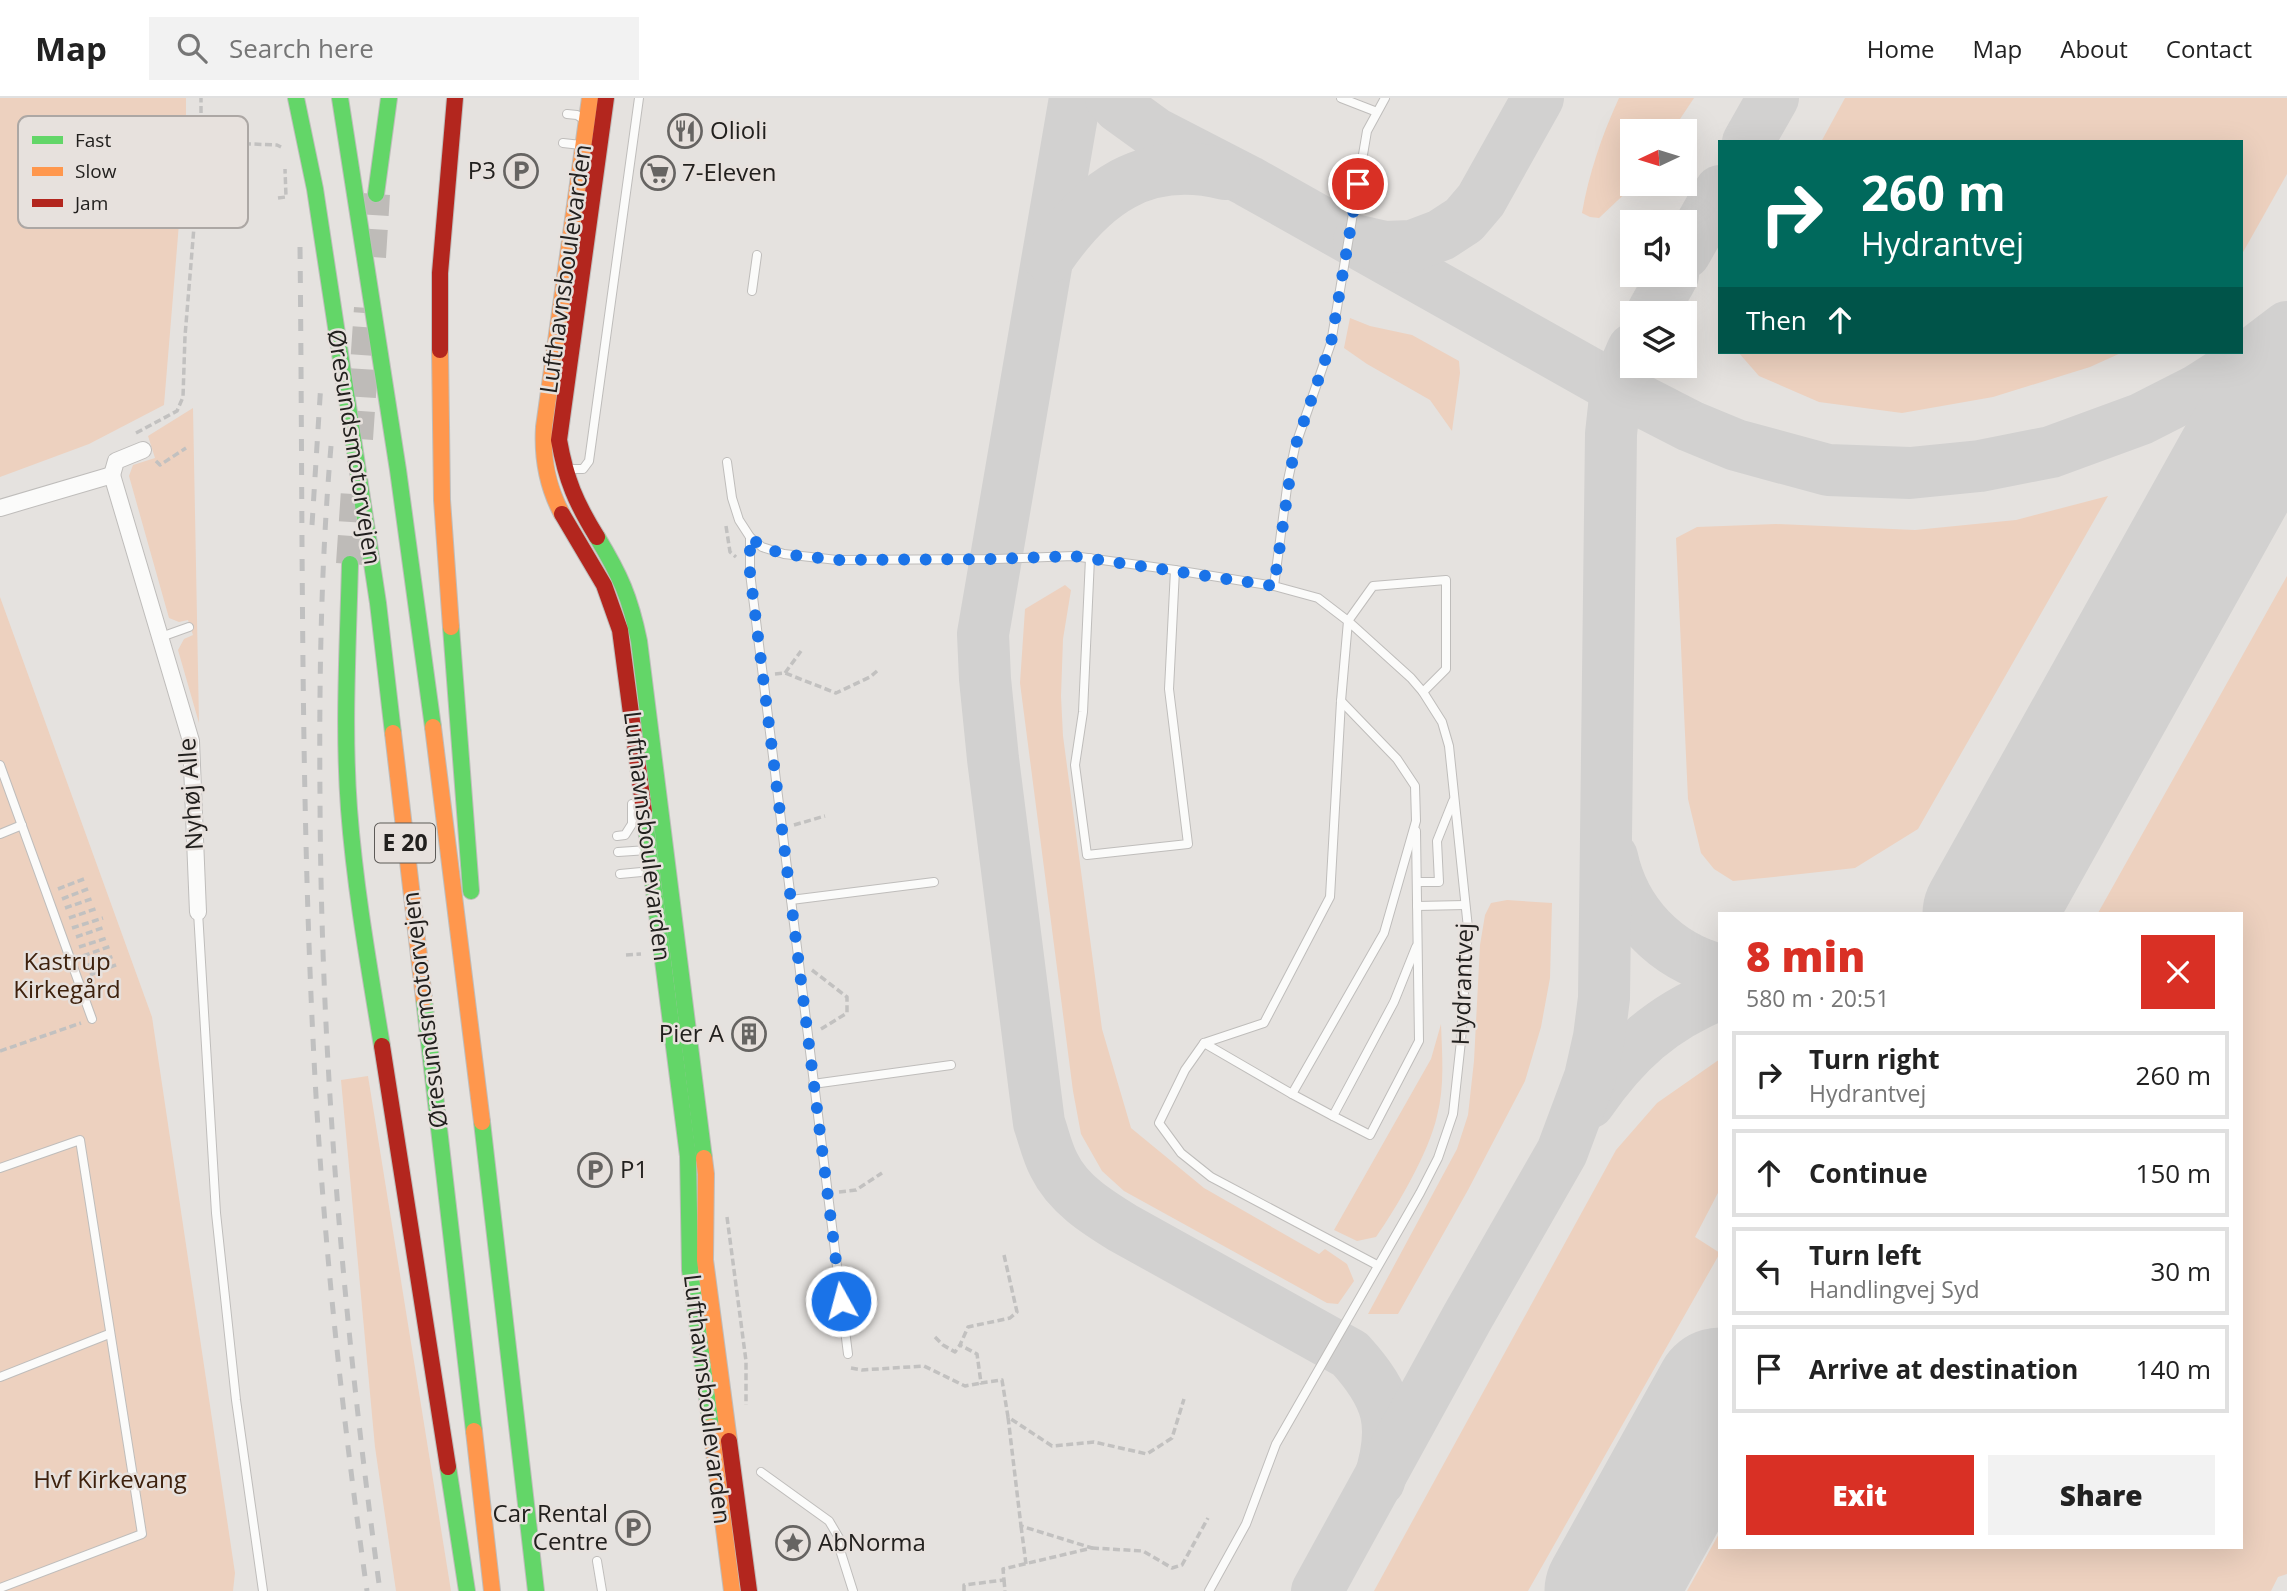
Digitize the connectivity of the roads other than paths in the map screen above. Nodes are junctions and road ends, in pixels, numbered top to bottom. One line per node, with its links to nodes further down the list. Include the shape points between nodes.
1 (296, 98): 73 (main road, Øresundsmotorvejen / E 20, via 315,189 378,603)
2 (340, 98): 58 (main road, Øresundsmotorvejen / E 20, via 416,587)
3 (389, 98): 15 (main road)
4 (454, 98): 58 (main road, via 440,273 442,499 471,883)
5 (606, 98): 12 (main road, Lufthavnsboulevarden)
6 (639, 98): 21 (lane, via 589,461 583,469)
7 (1341, 98): 10 (lane)
8 (1385, 98): 10 (lane)
9 (584, 101): 12 (main road, Lufthavnsboulevarden)
10 (1377, 112): 28 (lane, via 1367,131 1331,343 1295,447)
11 (568, 114): 12 (lane)
12 (589, 121): 14 (main road, Lufthavnsboulevarden)
13 (563, 143): 14 (lane)
14 (591, 147): 20 (main road, Lufthavnsboulevarden, via 543,434); 21 (main road, Lufthavnsboulevarden, via 559,440)
15 (376, 194)
16 (757, 255): 17 (lane)
17 (752, 290)
18 (144, 450): 22 (street, via 116,461)
19 (727, 462): 24 (lane, via 732,498)
20 (545, 469): 21 (lane); 34 (main road, Lufthavnsboulevarden, via 562,514 612,603 620,630)
21 (564, 469): 46 (main road, Lufthavnsboulevarden, via 577,505 617,570 631,604)
22 (112, 475): 23 (street); 31 (street, Nyhøj Alle)
23 (0, 508)
24 (750, 537): 25 (lane, via 762,547 784,554 837,560); 51 (lane, via 750,573)
25 (1090, 558): 27 (lane); 27 (lane, via 1083,712 1075,765 1087,855 1188,844 1169,689)
26 (350, 564): 72 (main road, via 346,699 356,880)
27 (1175, 570): 28 (lane, Hydrantvej)
28 (1274, 586): 29 (lane, Hydrantvej, via 1318,598)
29 (1348, 621): 32 (lane, Hydrantvej); 32 (lane, via 1373,586 1446,580 1446,669); 33 (lane)
30 (189, 627): 31 (lane)
31 (161, 637): 54 (street, Nyhøj Alle, via 191,741)
32 (1423, 692): 39 (lane, Hydrantvej, via 1442,722)
33 (1340, 701): 40 (lane, via 1397,759 1415,786); 57 (lane, via 1330,897 1264,1023)
34 (635, 749): 36 (lane); 44 (main road, Lufthavnsboulevarden)
35 (0, 765): 37 (lane)
36 (630, 783)
37 (4, 790): 41 (lane)
38 (631, 794): 43 (lane, via 632,824 625,835)
39 (1454, 798): 50 (lane, via 1437,841 1439,881); 52 (lane, Hydrantvej)
40 (1416, 821): 50 (lane); 61 (lane, via 1384,933)
41 (22, 825): 42 (lane); 56 (lane)
42 (0, 834)
43 (617, 836)
44 (648, 850): 45 (lane); 46 (lane); 47 (main road, Lufthavnsboulevarden)
45 (618, 852)
46 (667, 859): 47 (lane); 77 (main road, Lufthavnsboulevarden, via 706,1174 705,1260)
47 (651, 872): 48 (lane); 76 (main road, Lufthavnsboulevarden, via 688,1156 688,1245)
48 (620, 874)
49 (934, 882): 51 (lane)
50 (1417, 883): 53 (lane)
51 (790, 900): 60 (lane)
52 (1465, 905): 53 (lane); 64 (lane, Hydrantvej, via 1468,928 1453,1114 1438,1158)
53 (1417, 906): 55 (lane)
54 (198, 912): 71 (lane, via 216,1213)
55 (1418, 941): 62 (lane, via 1394,1002); 62 (lane, via 1419,1041 1370,1135)
56 (92, 1019)
57 (1204, 1043): 61 (lane); 64 (lane, via 1159,1123 1181,1153 1211,1177)
58 (473, 1053): 74 (main road, Øresundsmotorvejen / E 20)
59 (951, 1065): 60 (lane)
60 (813, 1084): 66 (lane)
61 (1293, 1094): 62 (lane)
62 (1333, 1115)
63 (0, 1168): 65 (lane, via 79,1140)
64 (1377, 1265): 79 (lane, Hydrantvej, via 1276,1444 1246,1524)
65 (109, 1334): 67 (lane); 70 (lane, via 142,1534)
66 (848, 1354)
67 (0, 1377)
68 (761, 1472): 78 (lane, via 829,1521 839,1538)
69 (597, 1561): 75 (lane)
70 (0, 1588)
71 (263, 1591)
72 (467, 1591)
73 (492, 1591)
74 (536, 1591)
75 (602, 1591)
76 (732, 1591)
77 (749, 1591)
78 (853, 1591)
79 (1209, 1591)

